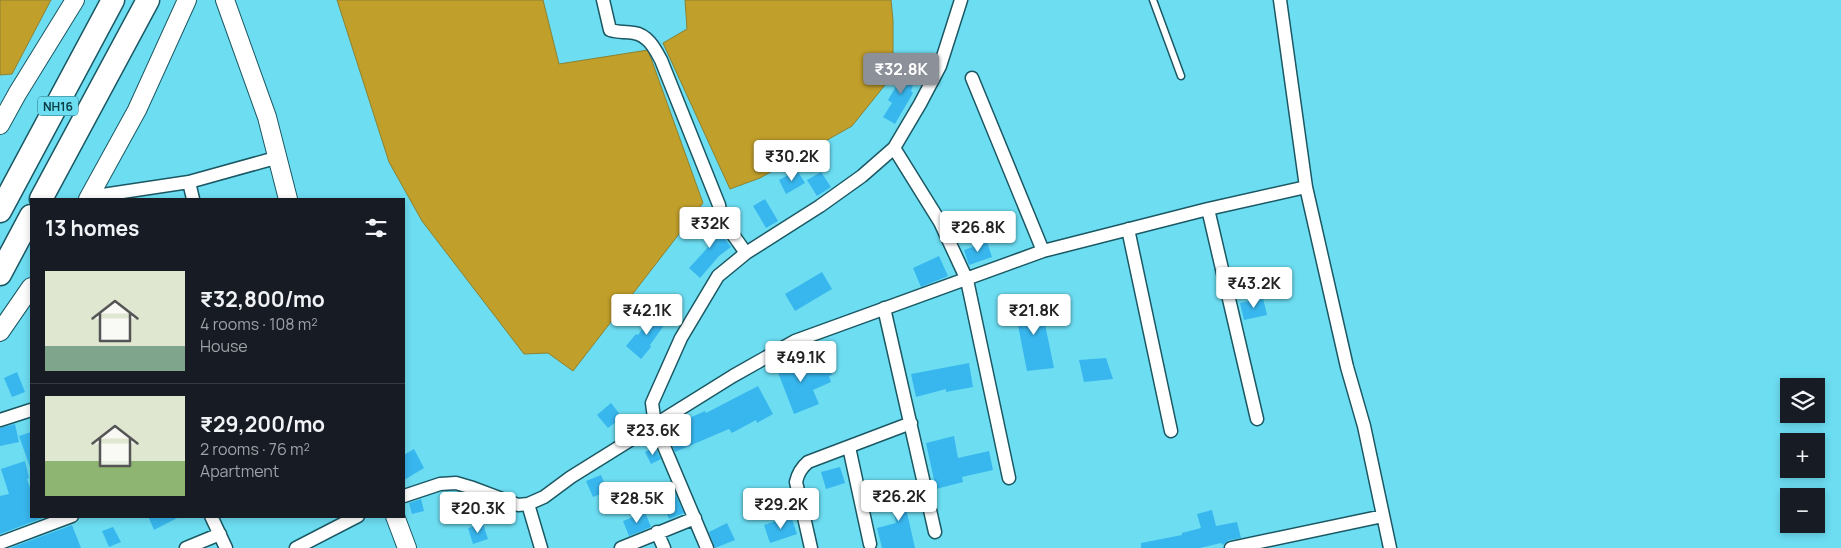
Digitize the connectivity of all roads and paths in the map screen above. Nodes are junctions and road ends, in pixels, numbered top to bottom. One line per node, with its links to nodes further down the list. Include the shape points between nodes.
1 (75, 0): 12 (street)
2 (113, 0): 23 (highway, NH16)
3 (148, 0): 18 (highway, NH16)
4 (187, 0): 19 (street, via 137,110)
5 (225, 0): 14 (street)
6 (603, 0): 27 (street, via 610,30 634,32 653,45 719,205 720,218)
7 (961, 0): 13 (street, via 940,66)
8 (1154, 0): 10 (lane)
9 (1280, 0): 16 (street)
10 (1181, 76)
11 (972, 78): 26 (street)
12 (0, 125)
13 (894, 148): 27 (street, via 820,206); 29 (street, via 940,222)
14 (279, 157): 15 (street); 21 (street)
15 (189, 182): 17 (street); 20 (street)
16 (1306, 187): 22 (street); 43 (street)
17 (111, 197): 19 (street)
18 (42, 198)
19 (89, 198)
20 (193, 198)
21 (288, 198)
22 (1208, 209): 25 (street); 34 (street)
23 (0, 211)
24 (30, 218): 28 (highway)
25 (1128, 229): 26 (street); 38 (street)
26 (1043, 251): 29 (street)
27 (746, 253): 37 (street, via 718,276 681,338 652,403)
28 (0, 274)
29 (966, 280): 31 (street); 40 (street)
30 (30, 288): 32 (street)
31 (884, 308): 36 (street); 37 (street, via 795,340)
32 (0, 332)
33 (30, 410): 35 (street)
34 (1257, 419)
35 (0, 420)
36 (911, 423): 39 (street); 50 (street)
37 (655, 425): 42 (street, via 544,497); 48 (street)
38 (1171, 432)
39 (850, 447): 53 (street); 62 (street, via 808,462 798,473 796,482)
40 (1009, 478)
41 (405, 496): 42 (street, via 440,484 456,483 518,505)
42 (528, 504): 58 (street)
43 (1383, 516): 63 (street); 64 (street)
44 (67, 518): 52 (street)
45 (213, 518): 51 (street)
46 (354, 518): 56 (street)
47 (395, 518): 57 (street)
48 (695, 518): 49 (street); 61 (street)
49 (657, 532): 59 (street); 60 (street)
50 (935, 532)
51 (220, 534): 54 (street); 55 (street)
52 (0, 544)
53 (870, 544)
54 (186, 548)
55 (226, 548)
56 (296, 548)
57 (407, 548)
58 (541, 548)
59 (621, 548)
60 (664, 548)
61 (707, 548)
62 (811, 548)
63 (1231, 548)
64 (1390, 548)

